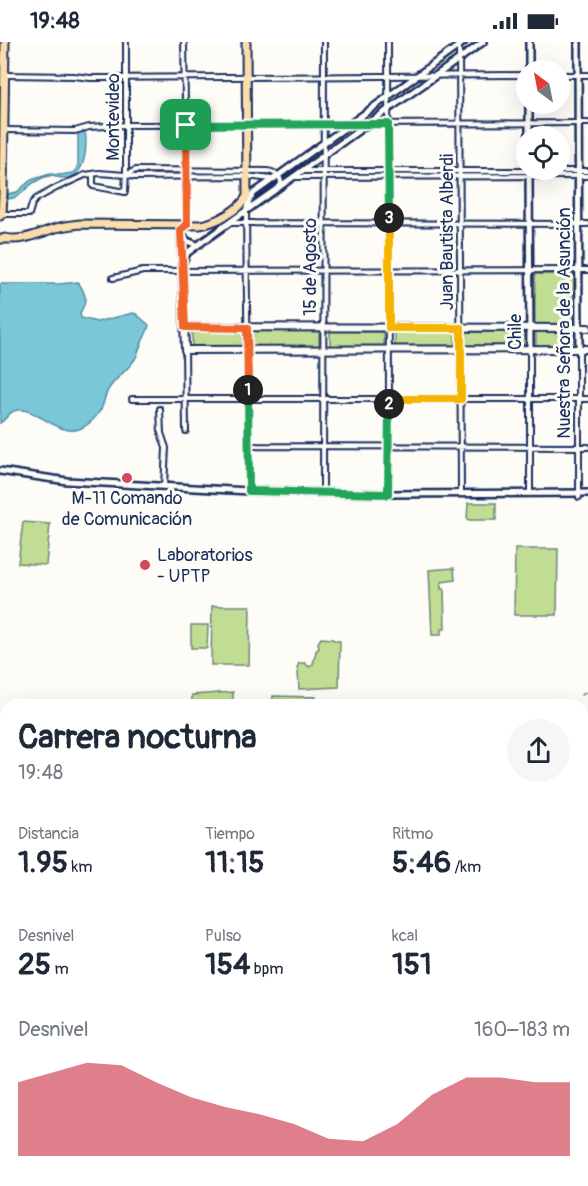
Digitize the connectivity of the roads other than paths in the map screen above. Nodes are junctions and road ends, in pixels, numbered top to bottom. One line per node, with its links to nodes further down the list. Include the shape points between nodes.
1 (5, 42): 25 (main road)
2 (126, 42): 24 (street, Montevideo)
3 (184, 42): 23 (street)
4 (246, 42): 22 (main road)
5 (324, 42): 13 (street, 15 de Agosto)
6 (388, 42): 14 (street)
7 (483, 42): 11 (street)
8 (529, 42): 12 (street)
9 (578, 42): 20 (street, Nuestra Señora de la Asunción)
10 (461, 43): 11 (street, Juan Bautista Alberdi); 15 (street)
11 (459, 58): 16 (street); 17 (street, Juan Bautista Alberdi)
12 (529, 60)
13 (323, 75): 14 (street); 22 (street); 33 (street, 15 de Agosto)
14 (388, 75): 15 (street); 26 (street)
15 (418, 75): 16 (street); 26 (street)
16 (436, 75): 17 (street); 27 (street)
17 (460, 75): 18 (street); 37 (street, Juan Bautista Alberdi)
18 (516, 75)
19 (570, 75): 20 (street)
20 (579, 75): 21 (street); 30 (street, Nuestra Señora de la Asunción)
21 (588, 75)
22 (246, 76): 23 (street); 32 (main road)
23 (184, 77): 24 (street); 39 (street)
24 (126, 78): 25 (street); 38 (street, Montevideo)
25 (3, 81): 40 (main road)
26 (388, 97): 27 (street); 34 (street)
27 (388, 109): 35 (street); 36 (street)
28 (529, 114): 29 (street)
29 (529, 123): 30 (street); 37 (street)
30 (579, 123): 31 (street); 51 (street, Nuestra Señora de la Asunción)
31 (588, 123)
32 (246, 124): 33 (street); 39 (street); 53 (main road)
33 (324, 124): 34 (street); 41 (street, 15 de Agosto)
34 (350, 124): 35 (street); 41 (street)
35 (367, 124): 36 (street); 42 (street)
36 (388, 124): 37 (street); 48 (street)
37 (460, 124): 49 (street, Juan Bautista Alberdi)
38 (126, 125): 39 (street); 40 (street, via 75,131); 55 (street, Montevideo)
39 (186, 125): 44 (street)
40 (4, 130): 43 (main road)
41 (323, 144): 42 (street, 15 de Agosto); 58 (street)
42 (323, 156): 45 (street); 54 (street, 15 de Agosto)
43 (2, 164): 63 (main road)
44 (186, 171): 53 (street); 55 (street, via 136,170); 57 (street)
45 (302, 171): 54 (street); 59 (street)
46 (588, 171): 51 (street)
47 (516, 172): 49 (street)
48 (388, 173): 49 (street); 54 (street); 66 (street)
49 (460, 173): 67 (street, Juan Bautista Alberdi)
50 (570, 173): 51 (street)
51 (579, 173): 56 (street); 70 (street, Nuestra Señora de la Asunción)
52 (93, 174): 55 (street); 55 (street, Montevideo, via 92,186 124,193); 63 (street, via 36,199 29,214)
53 (246, 174): 57 (street); 58 (street); 62 (main road)
54 (323, 174): 59 (street); 65 (street, 15 de Agosto)
55 (126, 175): 57 (street)
56 (588, 176)
57 (186, 177): 72 (street)
58 (276, 177): 61 (street); 62 (street, via 254,193)
59 (294, 177): 61 (street)
60 (529, 180): 69 (street, Chile)
61 (280, 187): 62 (street)
62 (243, 209): 64 (street); 68 (street); 72 (main road)
63 (1, 215)
64 (229, 223): 68 (street); 74 (street)
65 (323, 223): 66 (street); 68 (street); 80 (street, 15 de Agosto)
66 (389, 223): 67 (street); 81 (street)
67 (461, 223): 69 (street); 82 (street, Juan Bautista Alberdi)
68 (246, 224): 79 (street)
69 (530, 224): 70 (street); 83 (street, Chile)
70 (579, 224): 71 (street); 76 (street, Nuestra Señora de la Asunción)
71 (588, 224)
72 (183, 230): 73 (main road, via 174,225 80,224 25,238); 74 (street, via 187,241); 75 (main road)
73 (0, 237)
74 (197, 245): 75 (street)
75 (183, 262): 78 (main road)
76 (579, 270): 77 (street); 83 (street); 92 (street, Nuestra Señora de la Asunción)
77 (588, 270)
78 (183, 271): 79 (street); 84 (street, via 143,271); 85 (main road)
79 (247, 271): 80 (street); 86 (street)
80 (323, 271): 81 (street); 87 (street, 15 de Agosto)
81 (389, 271): 82 (street); 88 (street)
82 (461, 271): 83 (street); 89 (street, Juan Bautista Alberdi)
83 (530, 271): 90 (street, Chile)
84 (113, 278)
85 (185, 327): 86 (main road); 95 (main road)
86 (247, 328): 87 (main road); 96 (street)
87 (323, 328): 88 (main road); 97 (street, 15 de Agosto)
88 (389, 328): 89 (main road); 98 (street)
89 (461, 328): 90 (main road); 99 (street, Juan Bautista Alberdi)
90 (530, 328): 92 (main road); 100 (street, Chile)
91 (588, 328): 92 (main road)
92 (579, 329): 93 (street, Nuestra Señora de la Asunción)
93 (579, 349): 94 (main road); 100 (main road); 108 (street, Nuestra Señora de la Asunción)
94 (588, 349)
95 (185, 350): 96 (main road); 102 (street)
96 (248, 350): 97 (main road); 103 (street)
97 (323, 350): 98 (main road); 104 (street, 15 de Agosto)
98 (389, 350): 99 (main road); 105 (street)
99 (461, 350): 100 (main road); 106 (street, Juan Bautista Alberdi)
100 (530, 350): 107 (street, Chile)
101 (132, 399): 102 (street)
102 (185, 399): 103 (street); 111 (street)
103 (248, 399): 104 (street); 112 (street)
104 (323, 399): 105 (street); 113 (street, 15 de Agosto)
105 (389, 399): 106 (street); 114 (street)
106 (461, 399): 107 (street); 115 (street, Juan Bautista Alberdi)
107 (530, 399): 108 (street); 116 (street, Chile)
108 (579, 399): 109 (street); 117 (street, Nuestra Señora de la Asunción)
109 (588, 399)
110 (160, 409): 120 (street, via 166,447)
111 (186, 431)
112 (248, 446): 113 (street); 121 (street)
113 (323, 446): 114 (street); 122 (street, 15 de Agosto)
114 (389, 446): 115 (street); 124 (street)
115 (461, 447): 116 (street); 123 (street, Juan Bautista Alberdi)
116 (530, 447): 117 (street); 125 (street, Chile)
117 (579, 447): 118 (street); 126 (street, Nuestra Señora de la Asunción)
118 (588, 447)
119 (0, 471): 120 (street, via 67,481)
120 (164, 487): 121 (street)
121 (249, 491): 122 (street)
122 (323, 493): 124 (street)
123 (461, 493): 124 (street); 125 (street)
124 (388, 494)
125 (532, 494): 126 (street)
126 (580, 495): 127 (street)
127 (588, 495)

